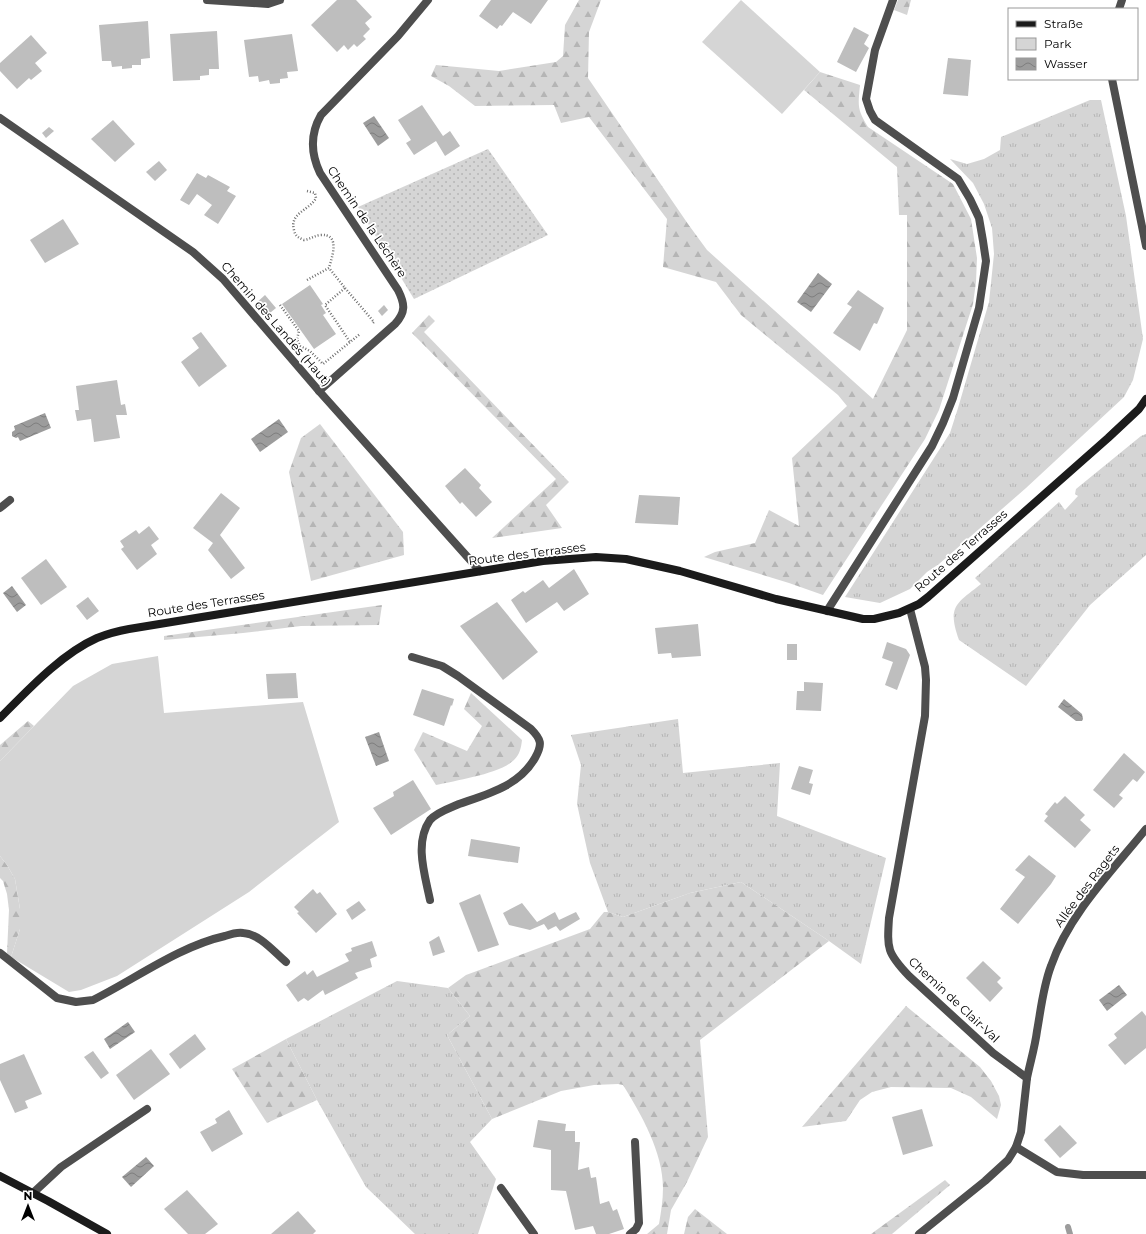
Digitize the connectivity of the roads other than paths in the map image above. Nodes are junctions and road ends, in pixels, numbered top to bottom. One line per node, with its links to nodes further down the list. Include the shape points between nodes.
1 (207, 0): 2 (street, via 268,4)
2 (280, 0)
3 (428, 0): 8 (street, Chemin de la Léchère, via 398,36 322,116 315,127 313,150 320,173 398,290 404,304 402,316 395,324)
4 (893, 0): 14 (street, via 875,50 866,99 875,120 958,179 979,218 986,261 984,282 960,376 932,446)
5 (1112, 80): 7 (street)
6 (2, 122): 8 (street, Chemin des Landes (Haut), via 193,252 222,279)
7 (1146, 246)
8 (319, 391): 12 (street, Chemin des Landes (Haut))
9 (1146, 399): 13 (street, Route des Terrasses, via 1108,438 928,597)
10 (10, 500): 11 (street)
11 (0, 508)
12 (480, 571): 14 (street, Route des Terrasses, via 581,558 626,559); 16 (street, Route des Terrasses, via 110,634 87,643 56,665)
13 (910, 609): 14 (street, Route des Terrasses, via 886,617 869,619); 21 (street, Chemin de Clair-Val, via 925,667 924,716 889,918 890,950 896,963 909,976 994,1053)
14 (826, 611)
15 (412, 657): 18 (street, via 442,666 458,676 531,729 538,736 540,743 540,750 531,765 505,787 450,807 430,821 423,835 422,863)
16 (0, 718)
17 (1146, 829): 21 (street, Allée des Ragets, via 1083,908 1063,939 1046,981)
18 (430, 900)
19 (0, 953): 20 (street, via 58,998 76,1002 93,1000 186,949 213,938 232,934 243,933 256,937)
20 (286, 962)
21 (1026, 1078): 24 (street, via 1024,1113)
22 (147, 1109): 28 (street, via 61,1167)
23 (635, 1142): 31 (street, via 639,1223)
24 (1016, 1147): 25 (street, via 1048,1168 1062,1173); 32 (street, via 1008,1160 985,1181)
25 (1146, 1175)
26 (0, 1176): 28 (street)
27 (501, 1188): 30 (street)
28 (33, 1193): 29 (street)
29 (107, 1234)
30 (534, 1234)
31 (630, 1234)
32 (919, 1234)

